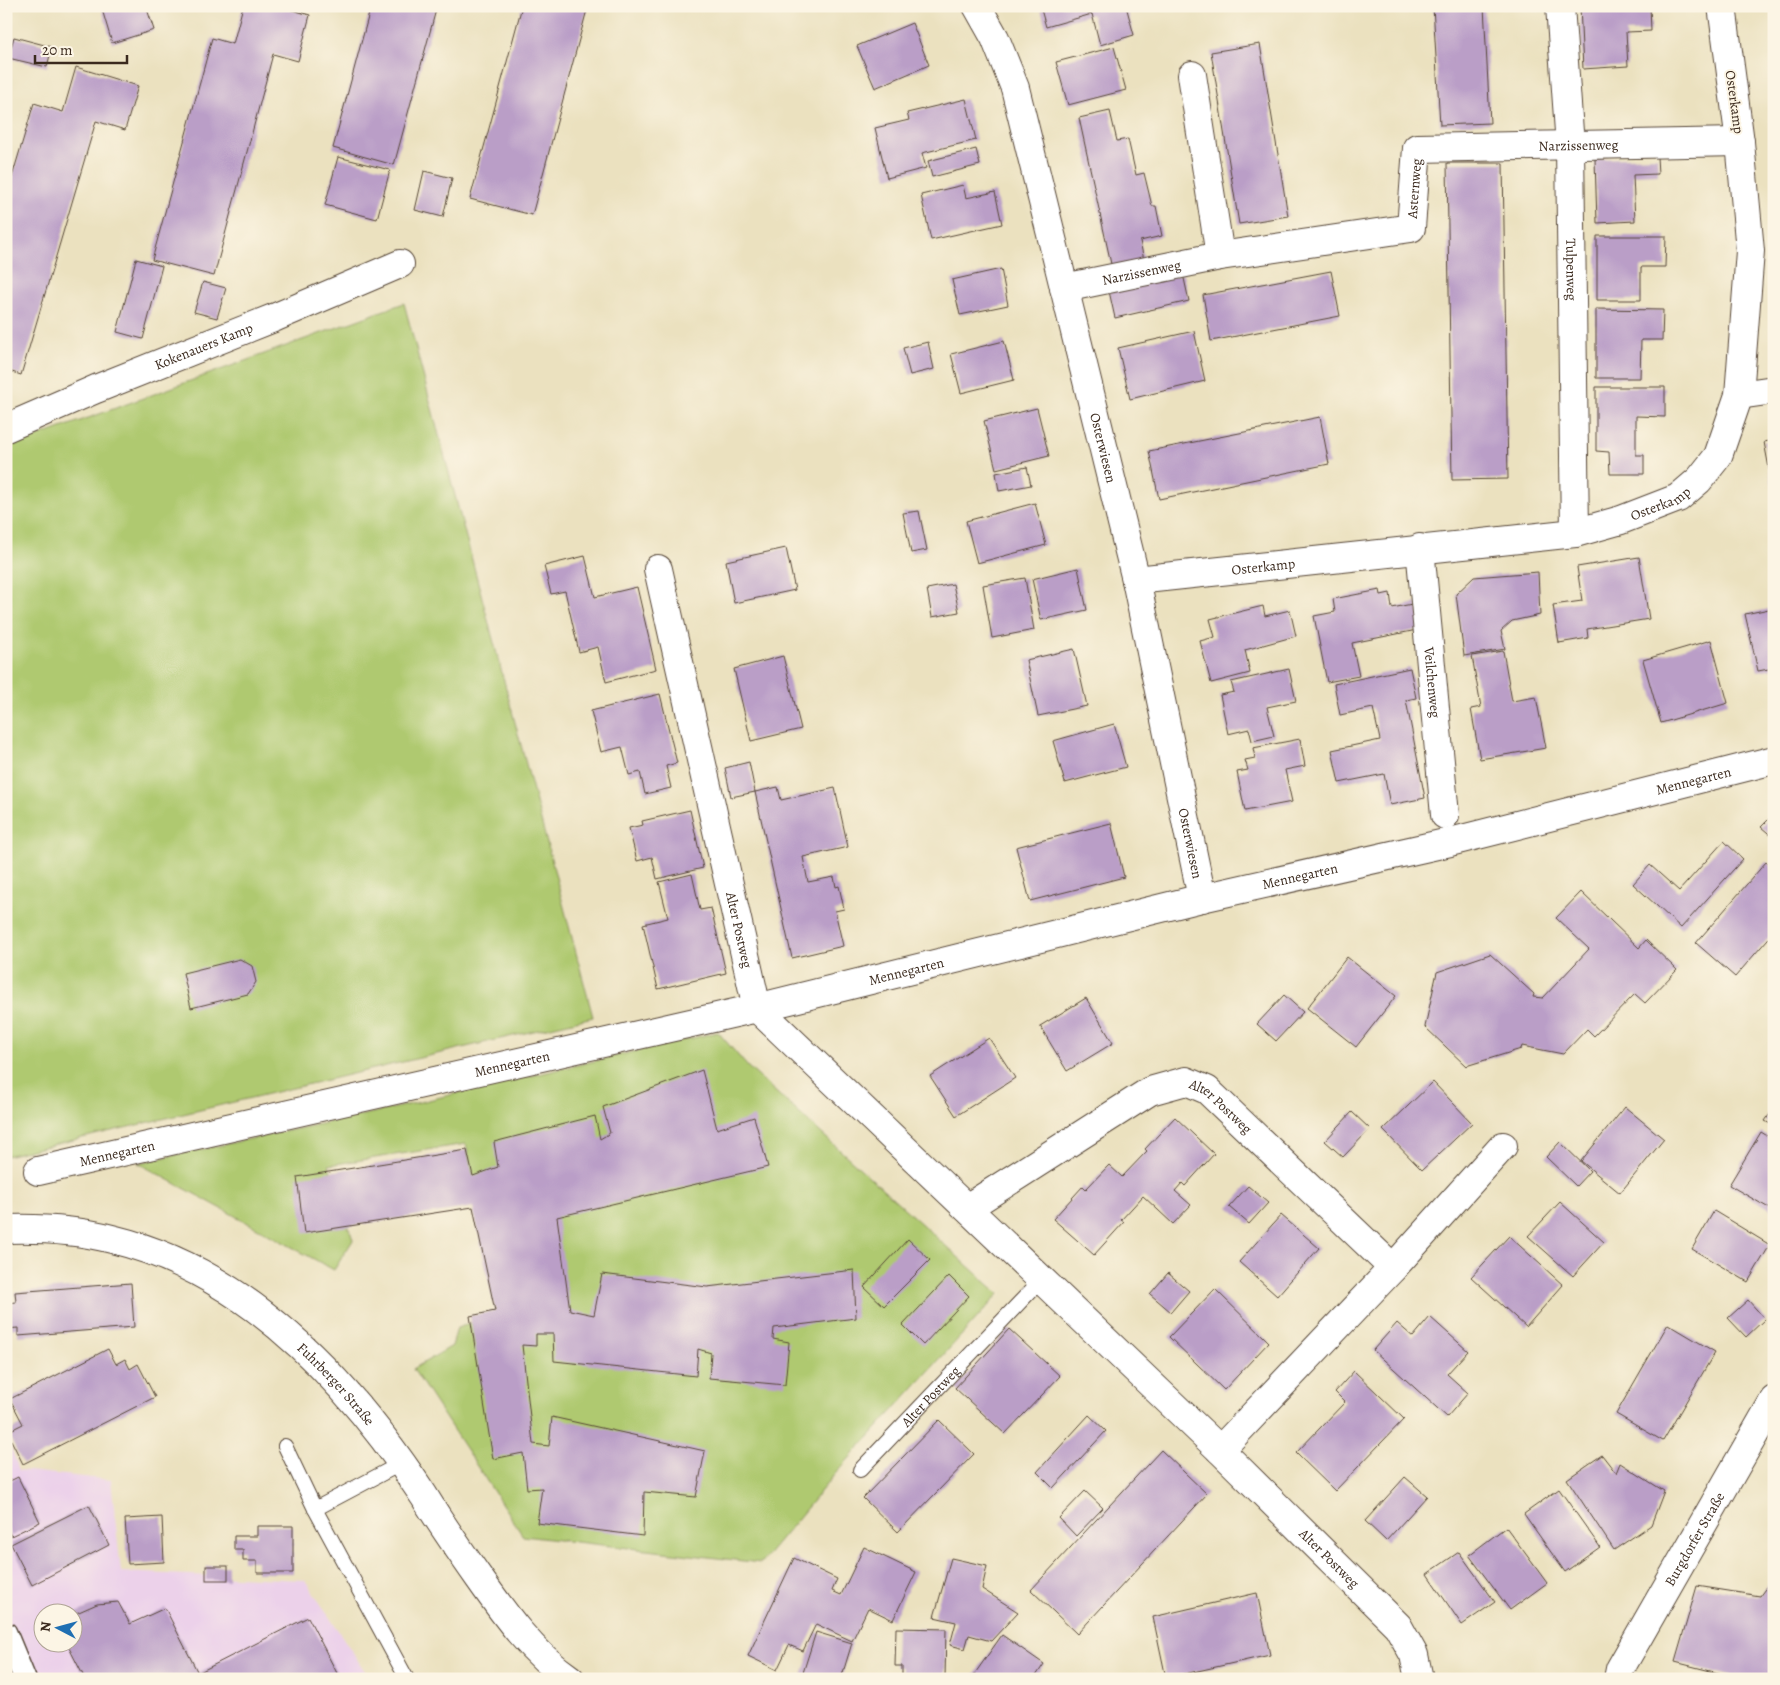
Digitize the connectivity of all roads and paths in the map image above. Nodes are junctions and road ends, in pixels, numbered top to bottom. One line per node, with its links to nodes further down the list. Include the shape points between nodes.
1 (977, 6): 11 (street, Osterwiesen, via 995,38 1015,88)
2 (1560, 6): 6 (street, Tulpenweg)
3 (1722, 6): 5 (street, Osterkamp)
4 (1192, 75): 9 (street)
5 (1740, 142): 6 (street, Narzissenweg); 13 (street, Osterkamp, via 1750,251)
6 (1570, 146): 7 (street, Narzissenweg); 15 (street, Tulpenweg)
7 (1417, 148): 8 (street, Asternweg)
8 (1411, 228): 9 (street, Narzissenweg)
9 (1220, 256): 11 (street, Narzissenweg)
10 (400, 264): 14 (street, Kokenauers Kamp)
11 (1064, 288): 18 (street, Osterwiesen)
12 (1774, 390): 13 (street)
13 (1739, 395): 15 (street, Osterkamp, via 1718,456 1699,480 1678,498)
14 (6, 428)
15 (1575, 533): 16 (street, Osterkamp)
16 (1420, 548): 18 (street, Osterkamp); 20 (street, Veilchenweg)
17 (658, 569): 22 (street, Alter Postweg)
18 (1136, 580): 21 (street, Osterwiesen)
19 (1774, 760): 21 (street, Mennegarten, via 1450,842)
20 (1445, 815)
21 (1202, 898): 22 (street, Mennegarten)
22 (757, 1008): 24 (street, Mennegarten); 25 (street, Alter Postweg)
23 (1503, 1146): 27 (street)
24 (38, 1171)
25 (967, 1208): 27 (street, Alter Postweg, via 1150,1091 1186,1081 1206,1090); 28 (street, Alter Postweg)
26 (6, 1228): 32 (street, Fuhrberger Straße, via 43,1228 111,1238 191,1267 249,1303 294,1339 341,1386)
27 (1393, 1268): 31 (street)
28 (1042, 1279): 31 (street, Alter Postweg); 33 (lane, Alter Postweg)
29 (1774, 1400): 40 (street, Burgdorfer Straße, via 1620,1669)
30 (285, 1446): 34 (lane)
31 (1220, 1450): 39 (street, Alter Postweg, via 1398,1626 1414,1654)
32 (402, 1463): 34 (lane); 38 (street, Fuhrberger Straße, via 510,1621 552,1666)
33 (860, 1470)
34 (315, 1509): 37 (lane)
35 (6, 1633): 36 (street)
36 (25, 1679)
37 (407, 1679)
38 (570, 1679)
39 (1419, 1679)
40 (1618, 1679)

